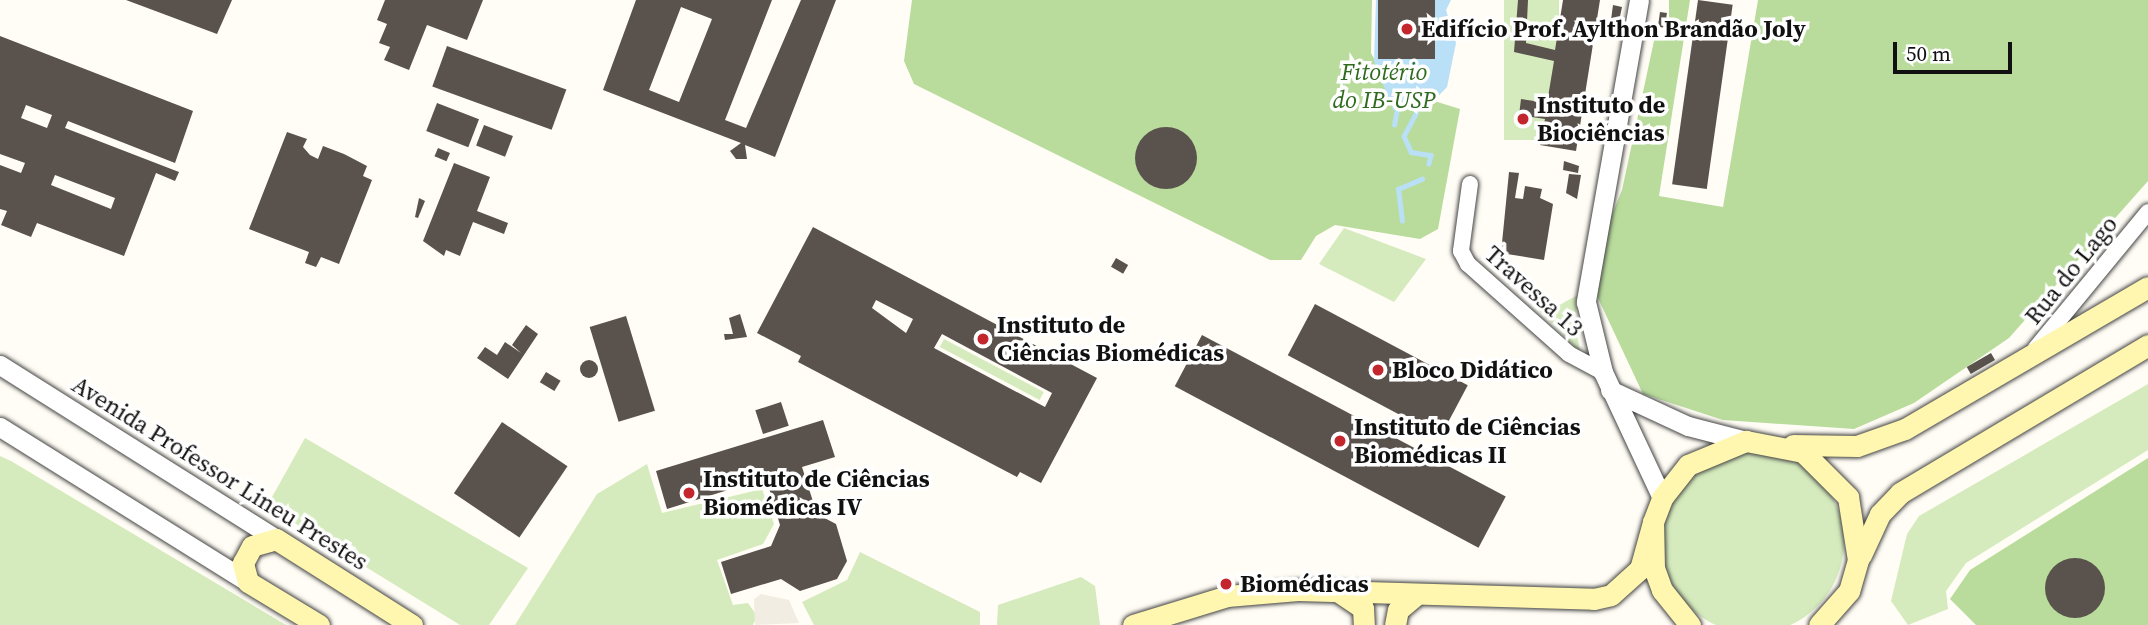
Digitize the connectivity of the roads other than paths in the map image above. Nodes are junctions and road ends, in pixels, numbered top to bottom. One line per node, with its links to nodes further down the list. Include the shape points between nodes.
1 (1639, 0): 8 (street, via 1587,284 1588,321)
2 (1470, 184): 8 (street, Travessa 13, via 1461,244 1468,264)
3 (2148, 212): 6 (street, Rua do Lago)
4 (2148, 287): 6 (main road)
5 (2148, 345): 15 (main road, via 1900,494 1881,514)
6 (2029, 357): 11 (main road, via 1878,441)
7 (0, 365): 14 (street, Avenida Professor Lineu Prestes)
8 (1606, 381): 10 (street, via 1688,426); 12 (street)
9 (0, 426): 16 (street)
10 (1746, 441): 11 (main road); 12 (main road, via 1706,453)
11 (1782, 444): 15 (main road, via 1836,479 1856,517)
12 (1662, 498): 13 (main road)
13 (1653, 522): 18 (main road, via 1640,569 1611,595 1563,603); 24 (main road, via 1651,545 1662,590)
14 (276, 539): 16 (main road, via 260,540 247,551 243,566); 20 (main road, Avenida Professor Lineu Prestes)
15 (1858, 560): 25 (main road, via 1849,591)
16 (248, 582): 19 (main road)
17 (1335, 590): 18 (main road); 21 (main road, via 1227,596); 22 (main road, via 1363,608)
18 (1416, 595): 23 (main road, via 1398,610)
19 (314, 623)
20 (412, 625)
21 (1133, 625)
22 (1364, 625)
23 (1395, 625)
24 (1690, 625)
25 (1819, 625)

